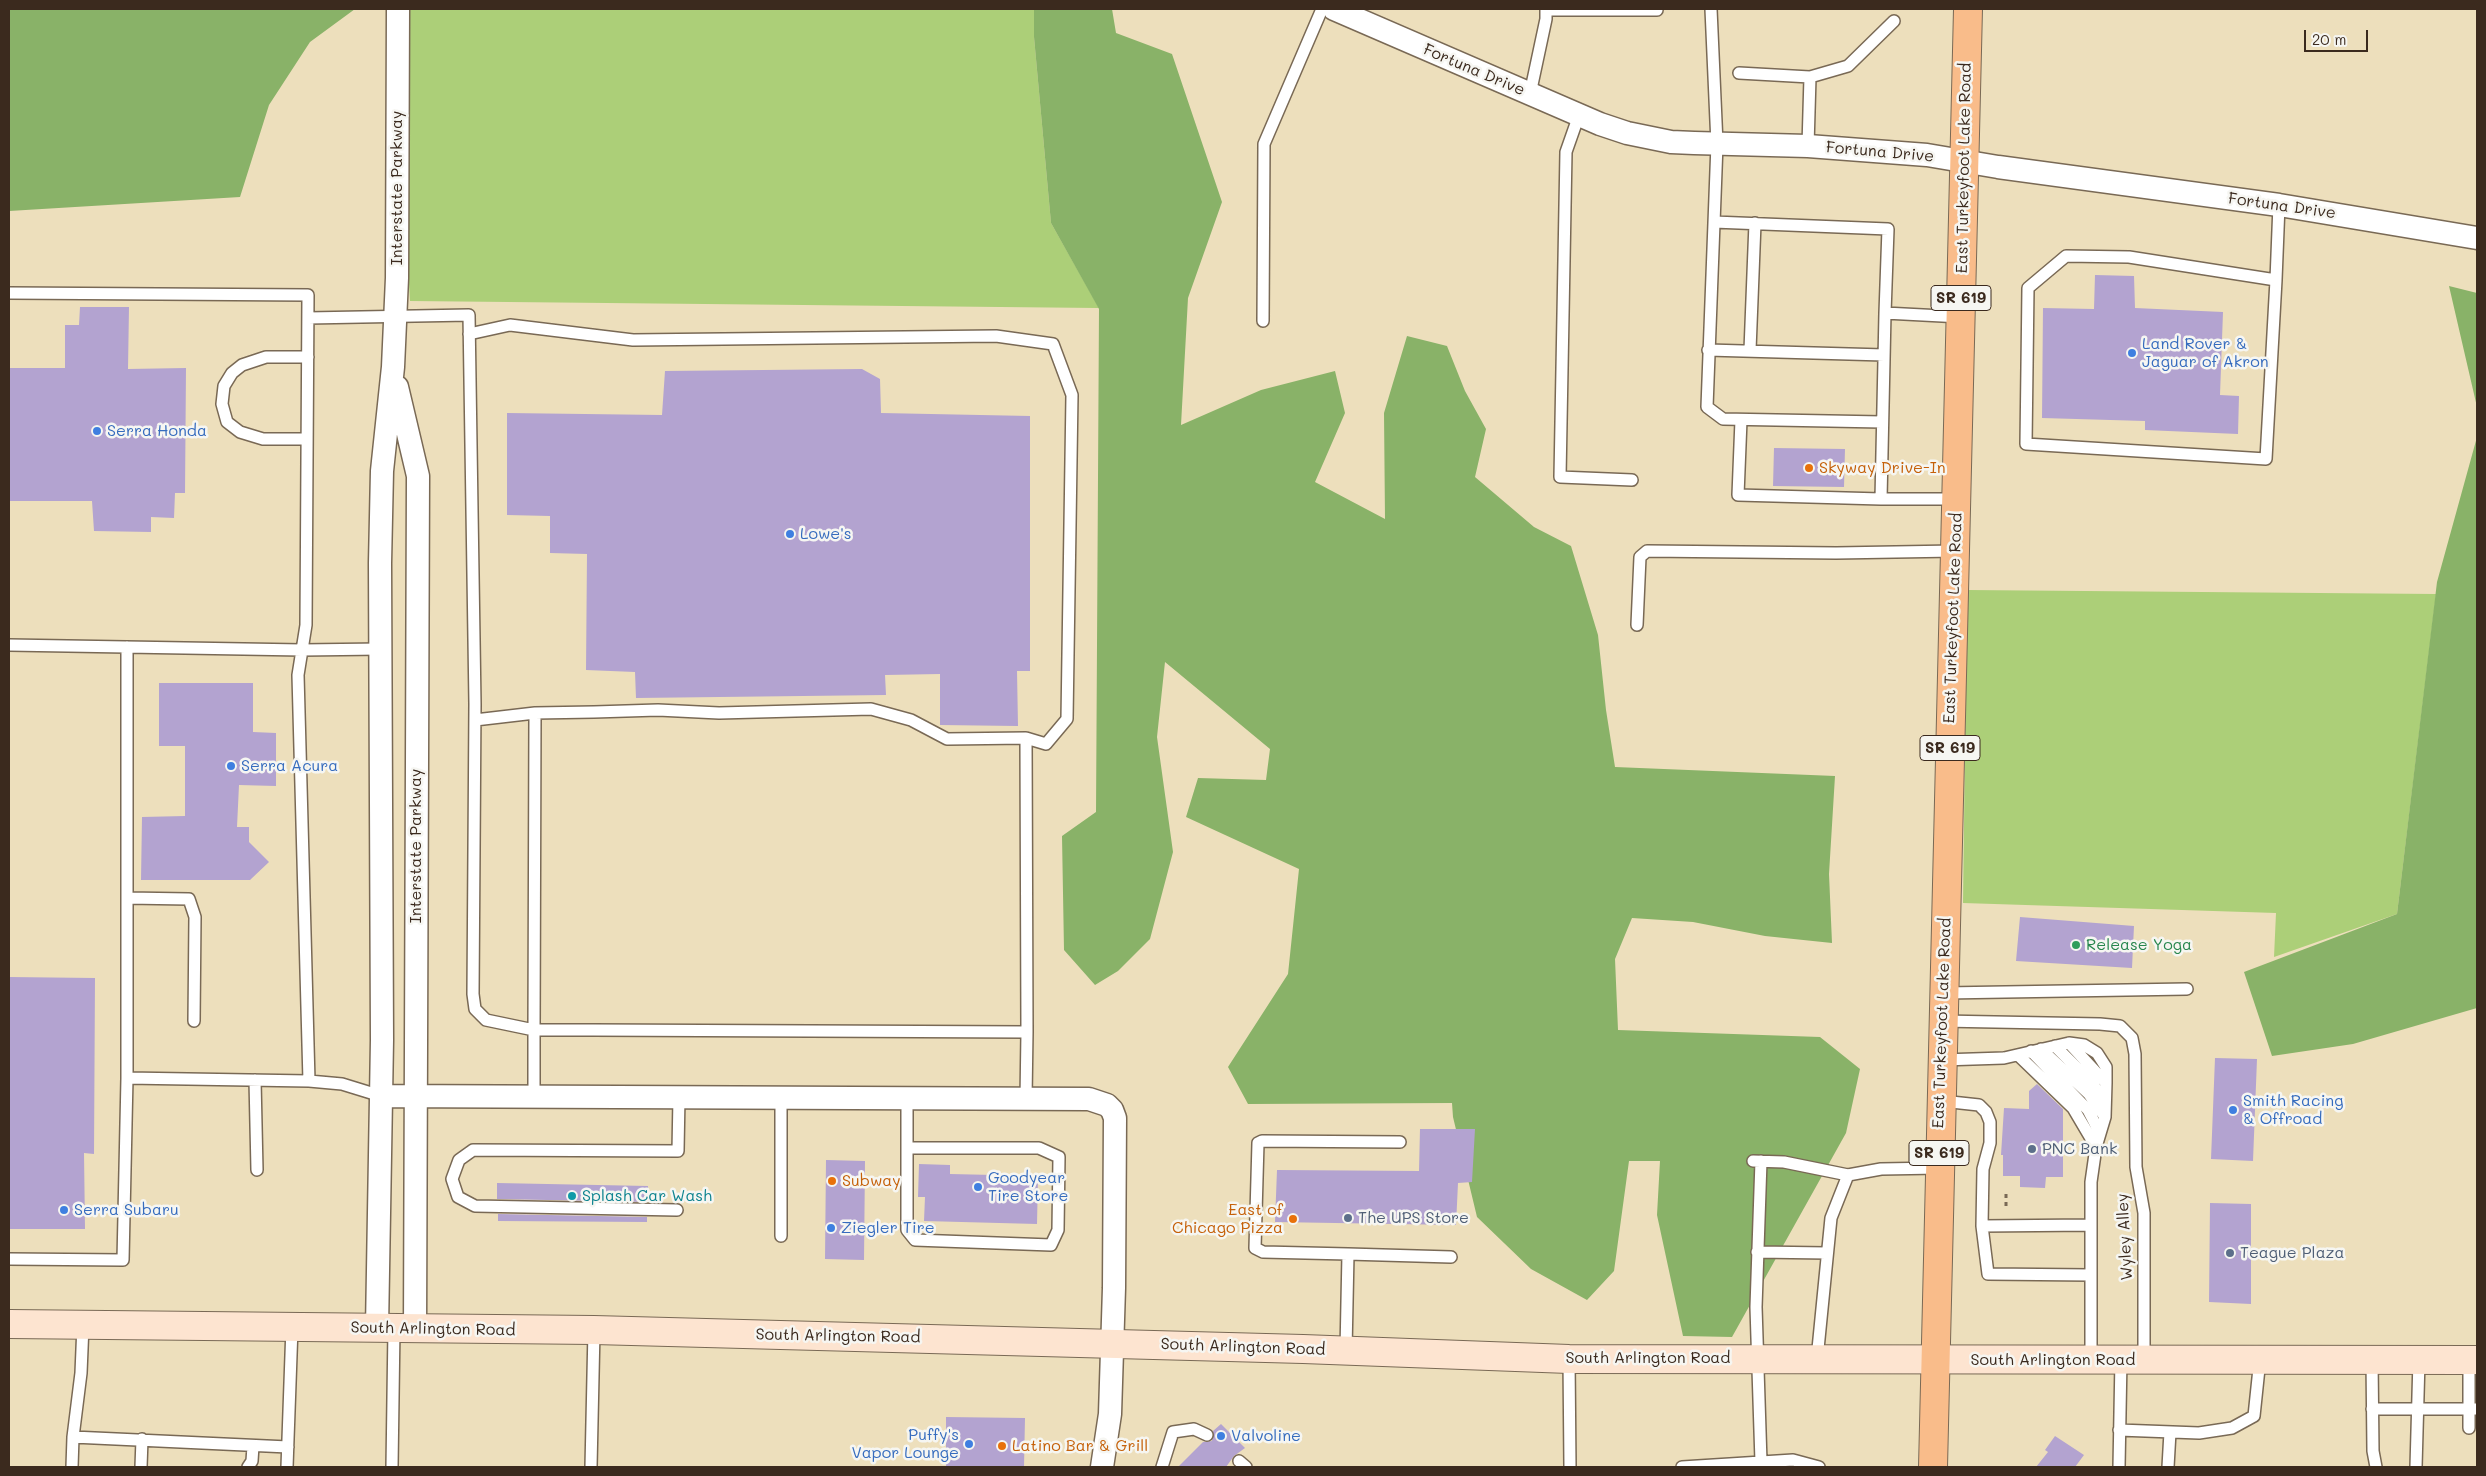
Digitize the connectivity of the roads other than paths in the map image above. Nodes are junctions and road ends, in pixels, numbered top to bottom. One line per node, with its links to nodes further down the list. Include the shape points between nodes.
1 (398, 9): 23 (street, Interstate Parkway)
2 (1322, 9): 26 (lane, via 1264,144)
3 (1334, 9): 11 (street, Fortuna Drive)
4 (1546, 9): 7 (lane); 11 (lane)
5 (1711, 9): 13 (lane)
6 (1968, 9): 15 (main road, East Turkeyfoot Lake Road / SR 619)
7 (1657, 10)
8 (1894, 21): 10 (lane, via 1848,66)
9 (1739, 73): 10 (lane)
10 (1810, 76): 14 (lane)
11 (1530, 94): 12 (street, Fortuna Drive)
12 (1579, 115): 13 (street, Fortuna Drive, via 1627,133 1671,142); 36 (lane, via 1566,152 1560,477)
13 (1717, 144): 14 (street, Fortuna Drive); 17 (lane)
14 (1808, 146): 15 (street, Fortuna Drive)
15 (1964, 160): 16 (street, Fortuna Drive); 25 (main road, East Turkeyfoot Lake Road / SR 619)
16 (2279, 205): 19 (street, Fortuna Drive); 20 (lane)
17 (1714, 222): 18 (lane); 28 (lane)
18 (1755, 223): 22 (lane, via 1888,229); 29 (lane)
19 (2477, 238)
20 (2276, 280): 20 (lane, via 2266,459 2026,444 2028,288 2066,256 2129,257)
21 (9, 293): 24 (lane, via 308,295)
22 (1885, 313): 25 (lane); 30 (lane)
23 (395, 316): 24 (lane); 27 (lane, via 469,314); 32 (street, Interstate Parkway)
24 (308, 318): 31 (lane)
25 (1961, 318): 38 (main road, East Turkeyfoot Lake Road / SR 619)
26 (1263, 321)
27 (470, 334): 47 (lane); 48 (lane, via 510,325 633,340 996,336 1053,344 1072,395 1067,719 1046,744)
28 (1708, 350): 29 (lane); 33 (lane, via 1707,407 1723,419)
29 (1750, 350): 30 (lane)
30 (1884, 355): 34 (lane)
31 (308, 357): 35 (lane); 35 (lane, via 266,357 242,364 232,372 224,386 222,404 227,422 240,432 263,439)
32 (392, 367): 43 (street, Interstate Parkway, via 418,476); 44 (street, Interstate Parkway, via 382,471)
33 (1741, 420): 34 (lane); 37 (lane, via 1738,495)
34 (1882, 422): 37 (lane)
35 (307, 439): 45 (lane, via 306,625)
36 (1632, 480)
37 (1880, 499): 38 (lane)
38 (1956, 499): 39 (main road, East Turkeyfoot Lake Road / SR 619)
39 (1955, 551): 40 (lane, via 1647,551 1640,558); 51 (main road, East Turkeyfoot Lake Road / SR 619)
40 (1637, 625)
41 (9, 645): 42 (lane)
42 (127, 647): 45 (lane); 49 (lane)
43 (417, 647): 44 (street); 64 (street, Interstate Parkway)
44 (381, 649): 45 (lane); 63 (street, Interstate Parkway)
45 (302, 650): 62 (lane, via 298,675)
46 (535, 713): 47 (lane); 48 (lane, via 658,710 719,714 871,709 911,720 947,739); 54 (lane)
47 (475, 720): 54 (lane, via 475,1010 486,1020)
48 (1026, 738): 55 (lane)
49 (127, 898): 53 (lane, via 189,899 195,917); 60 (lane)
50 (2187, 989): 51 (lane)
51 (1943, 993): 52 (main road, East Turkeyfoot Lake Road / SR 619)
52 (1942, 1021): 59 (main road, East Turkeyfoot Lake Road / SR 619); 101 (lane, Wyley Alley, via 2100,1024 2120,1026 2132,1038 2135,1054 2136,1167 2144,1213)
53 (194, 1022)
54 (534, 1030): 55 (lane); 65 (lane)
55 (1027, 1032): 69 (lane)
56 (2055, 1046): 57 (lane); 71 (lane); 71 (lane, via 2069,1043 2084,1045 2097,1053 2106,1067)
57 (2036, 1050): 58 (lane); 72 (lane, via 2089,1094); 73 (lane, via 2088,1110)
58 (2018, 1055): 59 (lane); 75 (lane, via 2073,1108)
59 (1941, 1060): 70 (main road, East Turkeyfoot Lake Road / SR 619)
60 (127, 1078): 61 (lane); 88 (lane, via 123,1260)
61 (255, 1080): 62 (lane); 78 (lane)
62 (309, 1081): 63 (lane, via 342,1084)
63 (381, 1096): 64 (street); 93 (street, Interstate Parkway)
64 (415, 1096): 65 (street); 93 (street, Interstate Parkway)
65 (534, 1097): 66 (street)
66 (679, 1097): 67 (street); 80 (lane, via 678,1151 473,1150 458,1160 452,1179 458,1197 475,1206)
67 (781, 1098): 68 (street); 83 (lane)
68 (907, 1098): 69 (street); 76 (lane)
69 (1026, 1099): 95 (street, via 1088,1099 1112,1110)
70 (1940, 1101): 77 (main road, East Turkeyfoot Lake Road / SR 619); 82 (lane, via 1979,1104 1990,1122 1990,1143 1983,1169)
71 (2105, 1101): 72 (lane)
72 (2104, 1117): 73 (lane)
73 (2100, 1133): 75 (lane)
74 (1400, 1142): 86 (lane, via 1258,1143 1255,1248 1263,1252)
75 (2096, 1147): 81 (lane, via 2091,1182)
76 (906, 1148): 76 (lane, via 906,1230 914,1240 1051,1245 1058,1230 1059,1157 1039,1148)
77 (1939, 1168): 79 (lane, via 1881,1169); 106 (main road, East Turkeyfoot Lake Road / SR 619)
78 (256, 1170)
79 (1848, 1175): 84 (lane, via 1784,1162 1757,1161); 85 (lane, via 1831,1218)
80 (676, 1210)
81 (2091, 1225): 82 (lane); 89 (lane)
82 (1982, 1226): 89 (lane, via 1988,1274)
83 (781, 1236)
84 (1757, 1252): 85 (lane); 98 (lane, via 1756,1307)
85 (1827, 1252): 99 (lane)
86 (1348, 1254): 87 (lane); 96 (lane)
87 (1451, 1257)
88 (9, 1259)
89 (2090, 1275): 100 (lane)
90 (9, 1324): 91 (main road, South Arlington Road)
91 (83, 1325): 92 (main road, South Arlington Road); 114 (lane)
92 (292, 1327): 93 (main road, South Arlington Road); 117 (lane)
93 (395, 1328): 94 (main road, South Arlington Road); 123 (lane)
94 (594, 1330): 95 (main road, South Arlington Road); 124 (lane)
95 (1113, 1343): 96 (main road, South Arlington Road); 125 (street, via 1110,1414)
96 (1346, 1350): 97 (main road, South Arlington Road)
97 (1569, 1358): 98 (main road, South Arlington Road); 127 (lane)
98 (1760, 1358): 99 (main road, South Arlington Road); 118 (lane)
99 (1817, 1359): 106 (main road, South Arlington Road)
100 (2091, 1359): 101 (main road, South Arlington Road); 106 (main road, South Arlington Road)
101 (2132, 1359): 102 (main road, South Arlington Road); 111 (lane, Wyley Alley)
102 (2260, 1359): 103 (main road, South Arlington Road); 112 (lane, via 2254,1416 2232,1428 2199,1433)
103 (2372, 1360): 104 (main road, South Arlington Road); 107 (lane)
104 (2420, 1360): 105 (main road, South Arlington Road); 108 (lane)
105 (2473, 1360): 109 (lane)
106 (1937, 1361): 130 (main road, East Turkeyfoot Lake Road / SR 619)
107 (2372, 1409): 108 (lane); 133 (lane)
108 (2416, 1409): 109 (lane); 134 (lane)
109 (2473, 1409): 110 (lane)
110 (2469, 1428)
111 (2119, 1430): 112 (lane); 131 (lane, Wyley Alley)
112 (2170, 1432): 132 (lane)
113 (1207, 1435): 126 (lane, via 1194,1429 1173,1432)
114 (73, 1437): 115 (lane); 119 (lane)
115 (142, 1439): 116 (lane); 120 (lane)
116 (253, 1446): 117 (lane); 121 (lane, via 252,1461)
117 (288, 1447): 122 (lane)
118 (1761, 1462): 128 (lane); 129 (lane, via 1793,1460)
119 (72, 1467)
120 (141, 1467)
121 (248, 1467)
122 (287, 1467)
123 (392, 1467)
124 (591, 1467)
125 (1102, 1467)
126 (1162, 1467)
127 (1570, 1467)
128 (1682, 1467)
129 (1819, 1467)
130 (1932, 1467)
131 (2119, 1467)
132 (2168, 1467)
133 (2376, 1467)
134 (2416, 1467)

